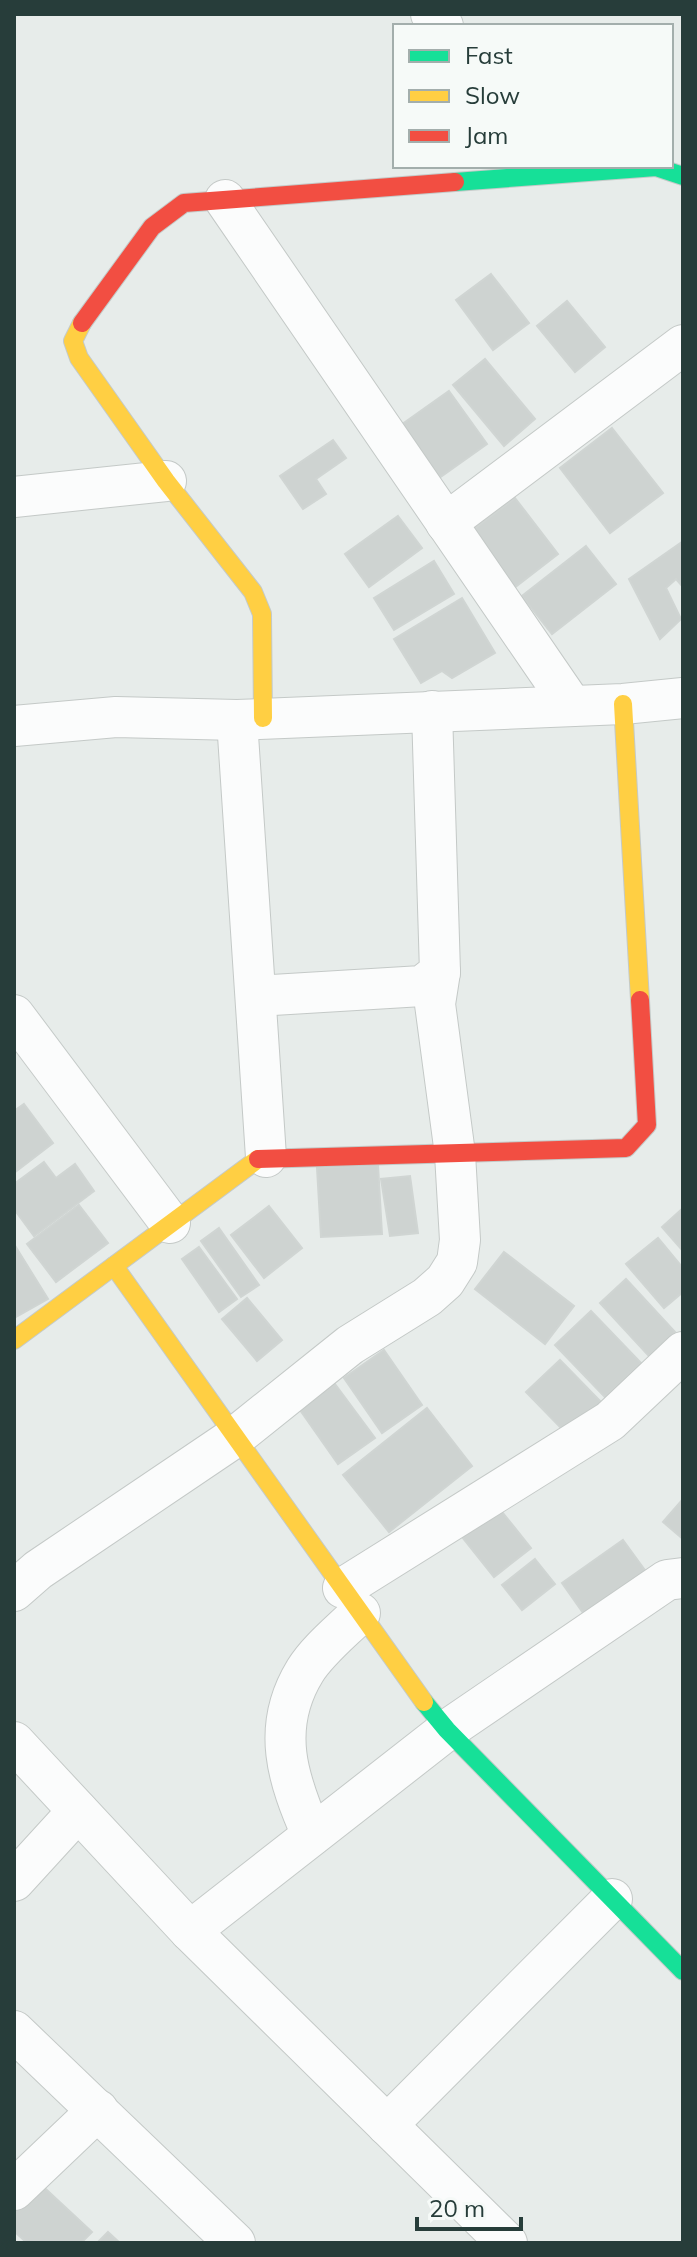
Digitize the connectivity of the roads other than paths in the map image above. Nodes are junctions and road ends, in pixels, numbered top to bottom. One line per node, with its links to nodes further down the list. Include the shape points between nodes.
1 (622, 168): 3 (street)
2 (659, 168): 4 (street)
3 (588, 169): 5 (street)
4 (683, 176)
5 (225, 200): 7 (street, via 184,203 152,227 73,341 79,358); 9 (street)
6 (683, 345): 9 (street)
7 (166, 481): 8 (street); 14 (street, via 253,592 262,614)
8 (14, 497)
9 (446, 523): 12 (street)
10 (683, 698): 11 (street)
11 (623, 704): 12 (street); 19 (street, via 647,1125 626,1148)
12 (572, 706): 13 (street)
13 (432, 711): 14 (street); 16 (street)
14 (250, 719): 15 (street, via 116,717); 17 (street)
15 (14, 726)
16 (440, 972): 17 (street, via 422,986); 19 (street, via 435,1004)
17 (256, 996): 20 (street)
18 (14, 1015): 21 (street)
19 (455, 1154): 20 (street); 25 (street, via 460,1240 457,1262 445,1281 350,1345)
20 (266, 1157): 21 (street)
21 (170, 1223): 22 (street)
22 (114, 1266): 23 (street); 25 (street)
23 (14, 1340)
24 (683, 1352): 28 (street, via 598,1429)
25 (235, 1437): 27 (street); 28 (street)
26 (683, 1578): 29 (street, via 667,1580)
27 (14, 1591)
28 (351, 1600): 29 (street); 32 (street, via 291,1702 285,1743 290,1784)
29 (447, 1730): 32 (street); 34 (street)
30 (14, 1742): 31 (street)
31 (78, 1811): 33 (street); 35 (street)
32 (312, 1835): 35 (street)
33 (14, 1881)
34 (612, 1899): 36 (street); 39 (street)
35 (190, 1931): 39 (street)
36 (683, 1971)
37 (14, 2031): 38 (street)
38 (98, 2110): 40 (street); 41 (street)
39 (387, 2125): 42 (street)
40 (14, 2190)
41 (235, 2243)
42 (507, 2243)

